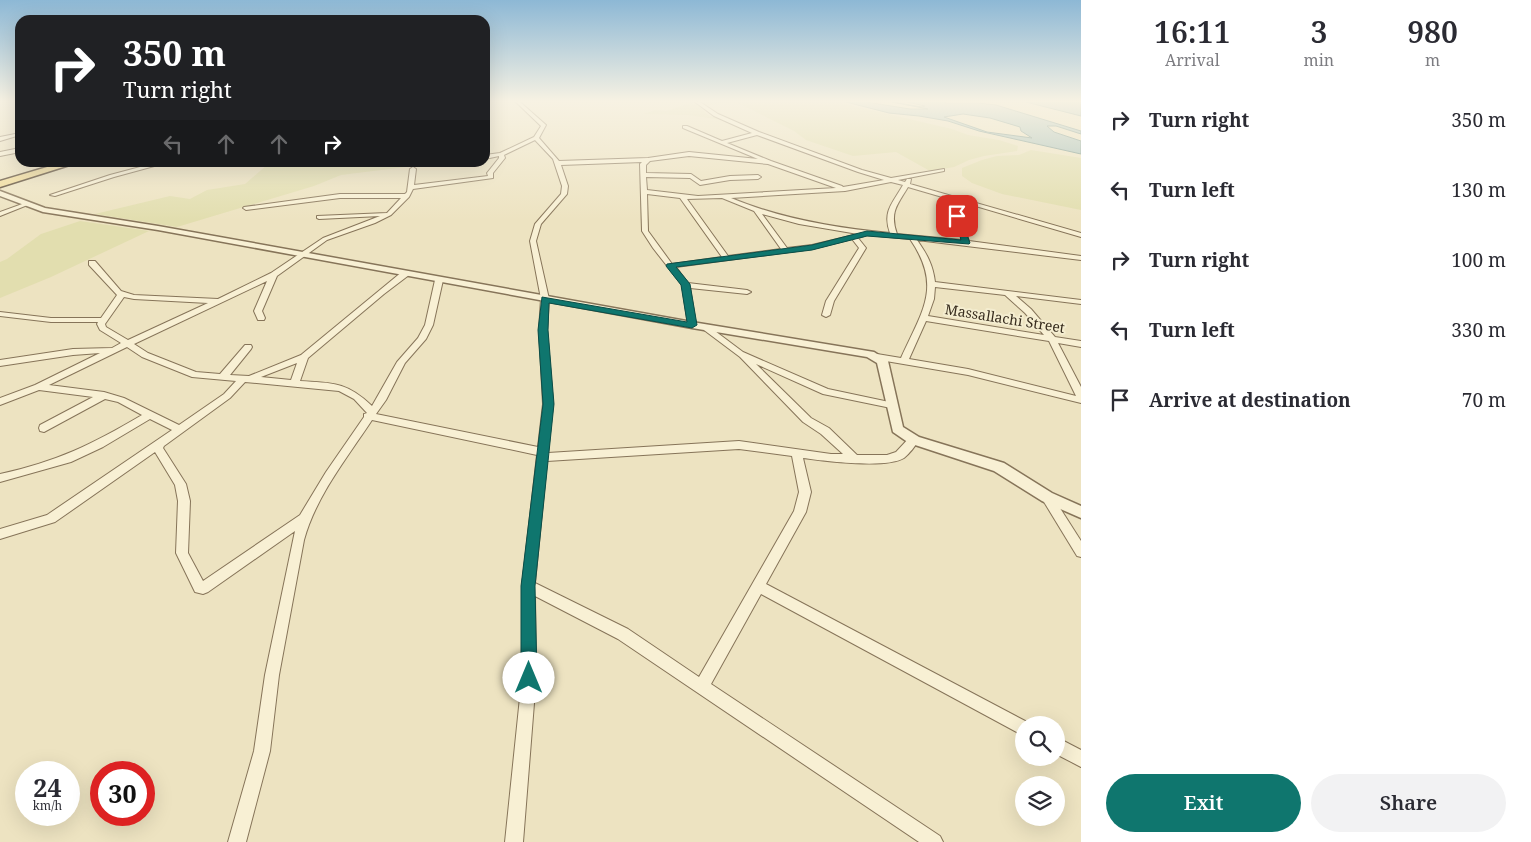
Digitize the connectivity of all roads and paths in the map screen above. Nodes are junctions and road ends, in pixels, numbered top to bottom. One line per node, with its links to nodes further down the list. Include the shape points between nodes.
1 (529, 141): 7 (street)
2 (539, 141): 11 (street)
3 (779, 141): 21 (street)
4 (724, 142): 12 (street)
5 (15, 151): 6 (street)
6 (0, 154)
7 (501, 154): 8 (street); 24 (street, via 502,158 488,178)
8 (490, 156)
9 (648, 160): 10 (street, via 689,154); 11 (street); 18 (street, via 643,164)
10 (747, 160): 12 (street); 19 (street)
11 (558, 162): 60 (street, via 564,194 538,224 534,241)
12 (769, 162): 25 (street)
13 (44, 167): 20 (main road)
14 (58, 167): 23 (main road)
15 (147, 167): 29 (street)
16 (413, 169): 24 (street)
17 (942, 170): 22 (street)
18 (644, 175): 19 (street, via 691,176 700,182); 26 (street)
19 (758, 177): 28 (street)
20 (0, 180)
21 (893, 180): 22 (street); 25 (street)
22 (908, 180): 33 (street); 42 (street, via 889,216)
23 (0, 184)
24 (412, 187): 30 (street)
25 (845, 189): 28 (street)
26 (645, 192): 32 (street); 51 (street, via 645,231)
27 (0, 193): 34 (street)
28 (765, 193): 31 (street)
29 (53, 195)
30 (407, 196): 35 (street, via 340,196); 38 (street)
31 (724, 197): 32 (street); 36 (street)
32 (683, 198): 49 (street)
33 (959, 199): 41 (street); 45 (street, via 957,216)
34 (27, 204): 37 (street); 47 (street, via 43,210)
35 (246, 208)
36 (757, 212): 40 (street); 46 (street)
37 (0, 214)
38 (389, 214): 39 (street); 47 (street, via 325,239)
39 (319, 217)
40 (867, 234): 42 (street); 43 (street)
41 (1081, 235)
42 (894, 236): 44 (street)
43 (854, 237): 46 (street); 64 (street, via 863,248 830,301)
44 (912, 237): 45 (street); 56 (street, via 927,258)
45 (966, 243): 48 (street)
46 (786, 251): 49 (street)
47 (303, 254): 52 (street); 53 (street)
48 (1081, 258)
49 (727, 259): 51 (street)
50 (92, 263): 59 (street)
51 (670, 266): 55 (street)
52 (406, 274): 54 (street); 76 (street)
53 (274, 275): 61 (street); 65 (street, via 258,311)
54 (439, 280): 60 (street); 89 (street, via 429,325 401,362)
55 (686, 284): 57 (street); 68 (street)
56 (932, 284): 58 (street); 66 (street)
57 (746, 292)
58 (1006, 293): 62 (street); 70 (street, via 1028,311)
59 (122, 294): 61 (street); 67 (street)
60 (545, 299): 68 (street); 96 (street, via 543,330 548,404)
61 (218, 301): 71 (street)
62 (1081, 302)
63 (0, 314): 67 (street, via 51,320)
64 (826, 315)
65 (261, 318)
66 (925, 318): 70 (street, Massallachi Street); 78 (street)
67 (103, 320): 71 (street, via 103,328)
68 (692, 325): 69 (street)
69 (707, 328): 75 (street); 77 (street)
70 (1052, 339): 72 (street, Massallachi Street); 85 (street)
71 (128, 344): 74 (street); 80 (street, via 145,355 194,375)
72 (1081, 344)
73 (248, 347): 80 (street)
74 (115, 350): 79 (street, via 73,352); 83 (street)
75 (740, 354): 88 (street, via 826,392); 97 (street, via 807,420)
76 (304, 357): 81 (street); 82 (street)
77 (877, 357): 78 (street); 88 (street, via 882,360)
78 (904, 361): 86 (street, via 968,372)
79 (0, 363)
80 (224, 377): 81 (street)
81 (247, 378): 82 (street); 92 (street)
82 (295, 382): 89 (street, via 342,388 357,397)
83 (38, 387): 84 (street); 87 (street)
84 (104, 394): 90 (street); 91 (street)
85 (1081, 396)
86 (1081, 400)
87 (0, 402)
88 (891, 405): 93 (street, via 897,429)
89 (369, 414): 96 (street); 101 (street)
90 (149, 415): 92 (street); 98 (street, via 68,459)
91 (44, 428)
92 (180, 430): 94 (street)
93 (914, 440): 97 (street, via 900,455 887,459); 99 (street, via 999,467)
94 (159, 444): 101 (street, via 158,448 180,484 184,501 182,553 200,588); 102 (street, via 50,519)
95 (797, 453): 96 (street, via 739,444); 97 (street); 105 (street, via 804,500)
96 (543, 455): 104 (street)
97 (855, 459)
98 (0, 478)
99 (1047, 497): 100 (street); 103 (street)
100 (1081, 512)
101 (304, 518): 110 (street, via 272,676 262,752)
102 (0, 534)
103 (1081, 552)
104 (528, 586): 106 (street, via 623,634); 111 (street, via 529,678)
105 (758, 586): 106 (street); 107 (street)
106 (702, 686): 112 (street)
107 (1015, 723)
108 (1065, 751): 109 (street)
109 (1081, 759)
110 (237, 842)
111 (514, 842)
112 (934, 842)

